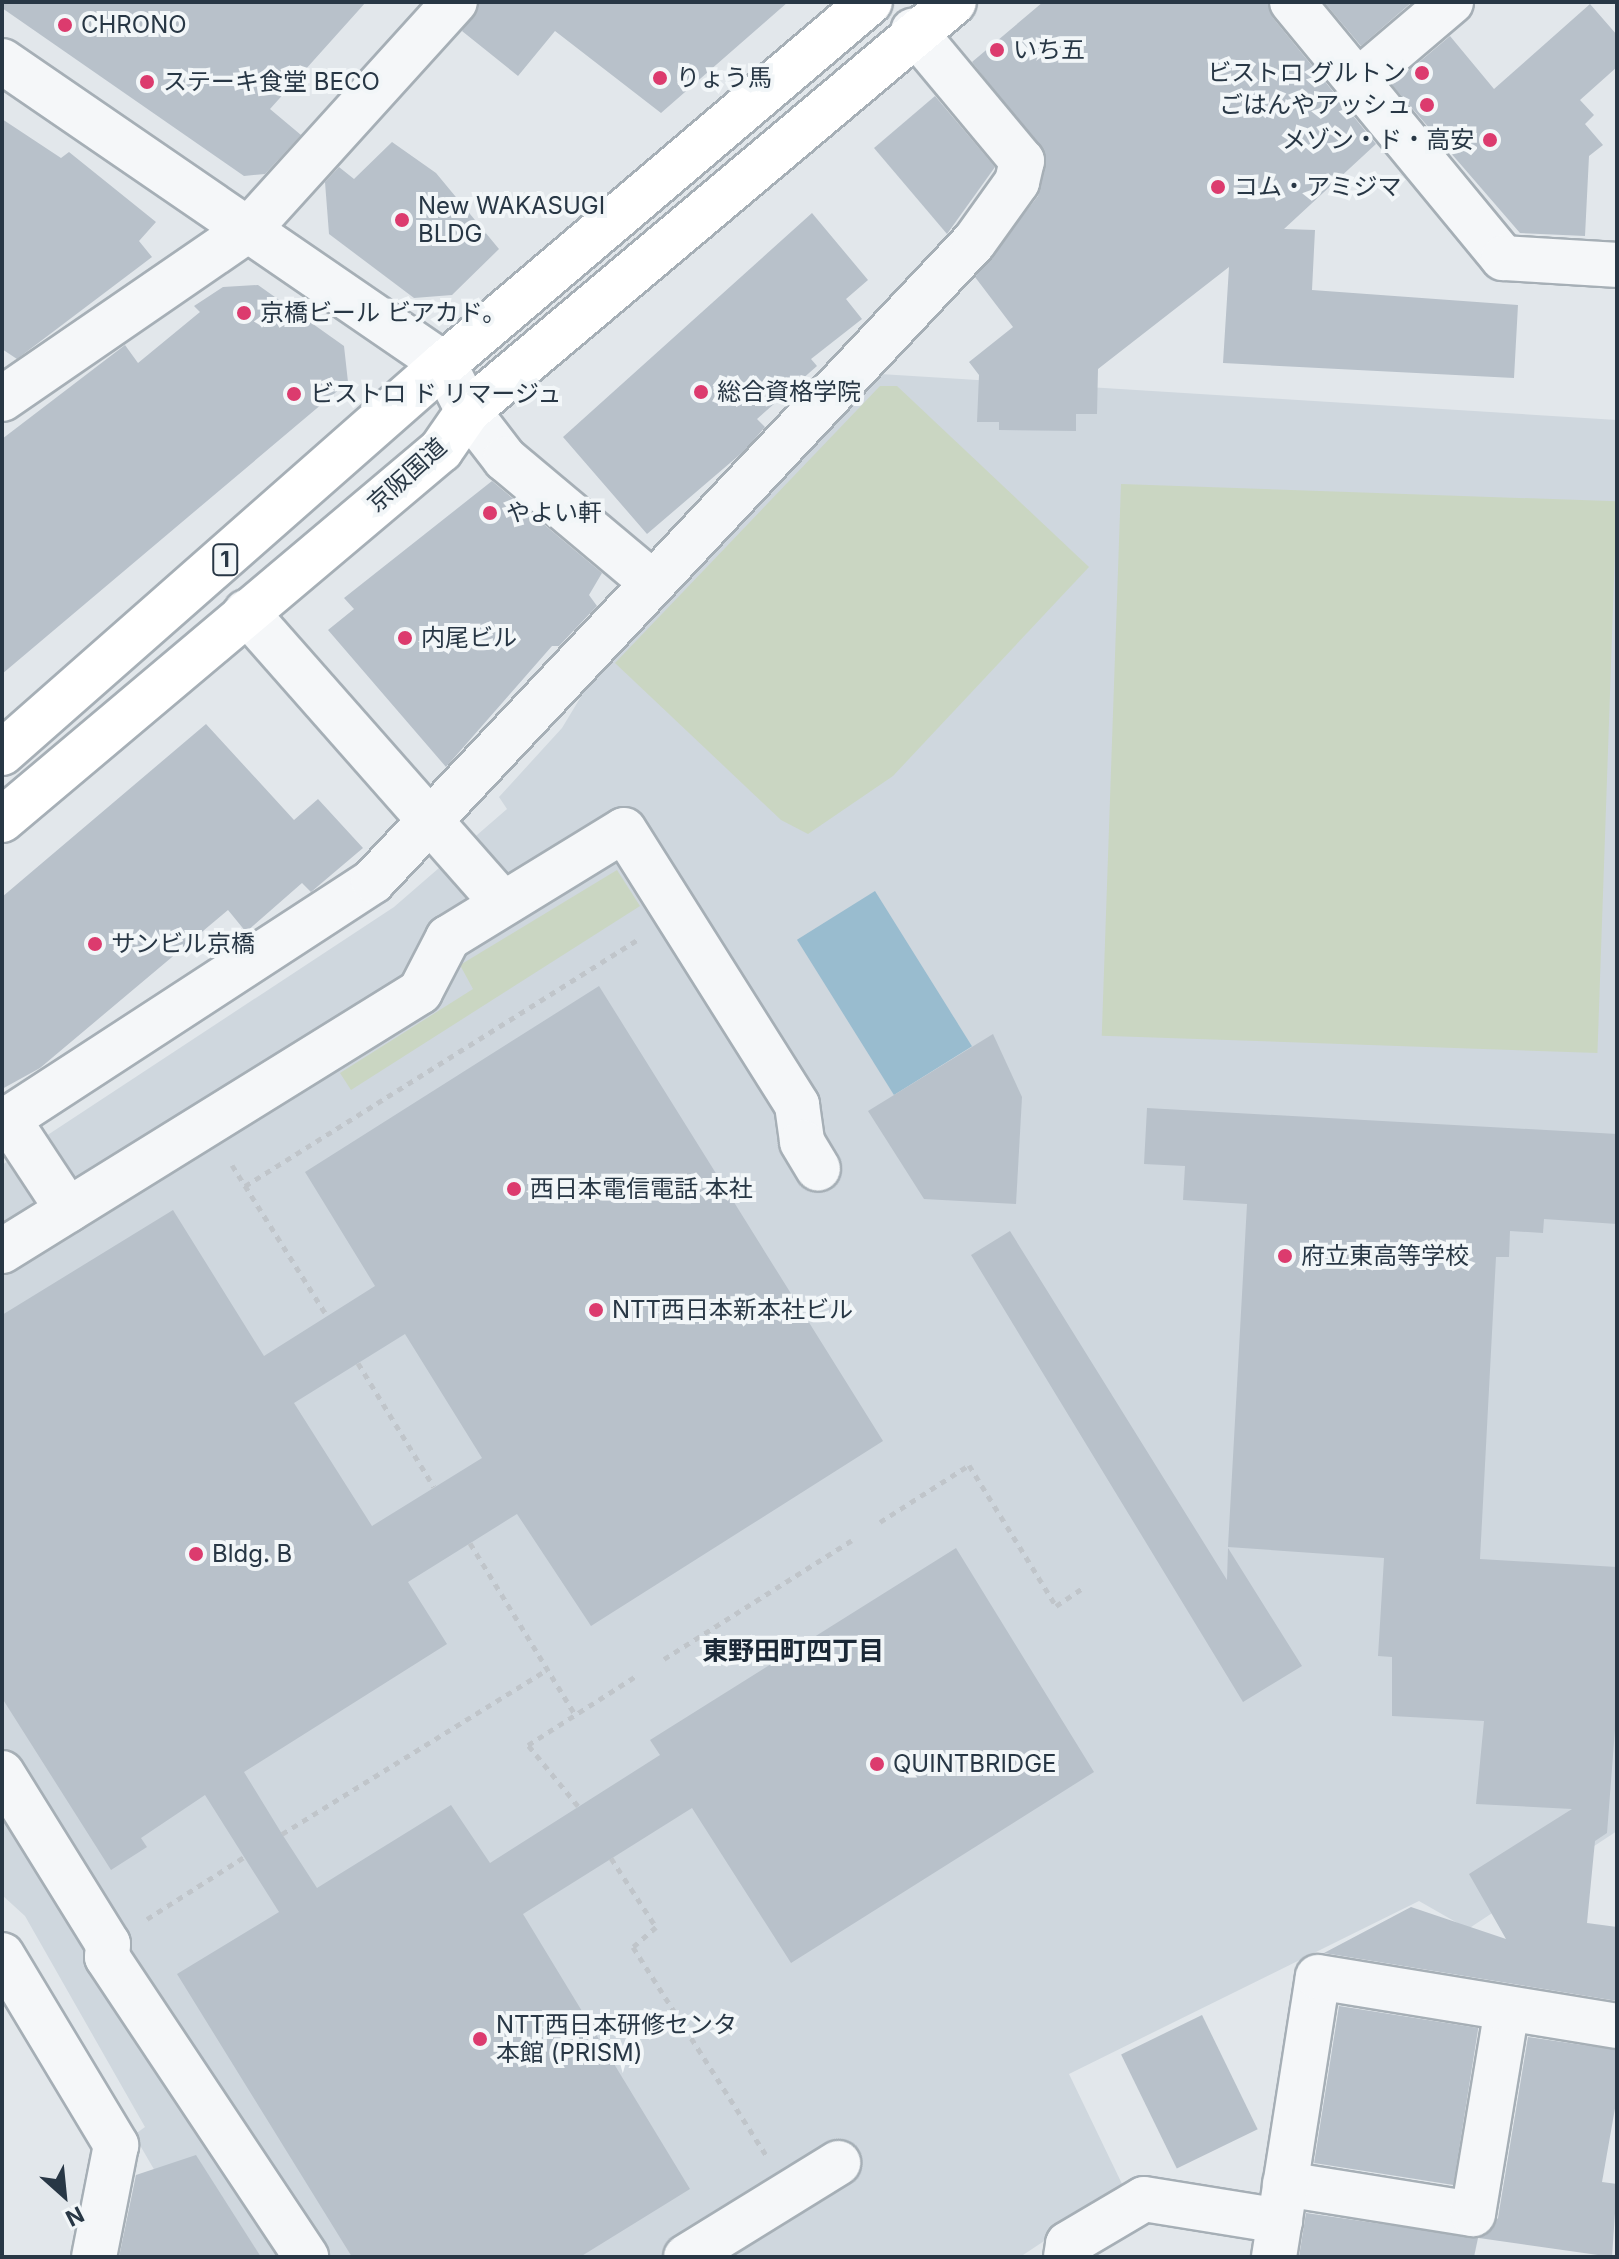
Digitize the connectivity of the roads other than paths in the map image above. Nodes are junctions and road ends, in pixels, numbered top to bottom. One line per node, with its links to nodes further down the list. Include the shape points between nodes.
1 (455, 2): 9 (street)
2 (870, 2): 11 (highway, 1)
3 (954, 2): 6 (highway, 京阪国道 / 1)
4 (1292, 2): 8 (street)
5 (1451, 2): 8 (street)
6 (913, 30): 13 (highway, 京阪国道 / 1); 14 (street, via 1019,153 1017,182 974,242)
7 (2, 61): 9 (street)
8 (1358, 81): 10 (street, via 1503,258)
9 (248, 230): 11 (street); 12 (street)
10 (1617, 265)
11 (444, 364): 13 (street); 16 (highway, 1)
12 (2, 399)
13 (468, 411): 14 (street, via 505,459); 15 (highway, 京阪国道 / 1, via 441,450)
14 (653, 583): 18 (street)
15 (246, 612): 17 (highway, 京阪国道 / 1); 18 (street)
16 (2, 753)
17 (2, 820)
18 (428, 822): 19 (street); 20 (street, via 373,881)
19 (503, 903): 21 (street, via 624,830 797,1105 802,1142); 22 (street, via 448,938 420,992)
20 (5, 1121): 22 (street)
21 (818, 1169)
22 (68, 1210): 23 (street)
23 (2, 1251)
24 (2, 1773): 31 (street, via 108,1944 107,1957)
25 (7, 1972): 30 (street, via 116,2145)
26 (1507, 2009): 27 (street); 29 (street, via 1473,2214); 29 (street, via 1318,1977)
27 (1617, 2026)
28 (838, 2163): 32 (street)
29 (1280, 2221): 33 (street, via 1144,2199 1068,2244)
30 (94, 2257)
31 (306, 2257)
32 (686, 2257)
33 (1066, 2257)

